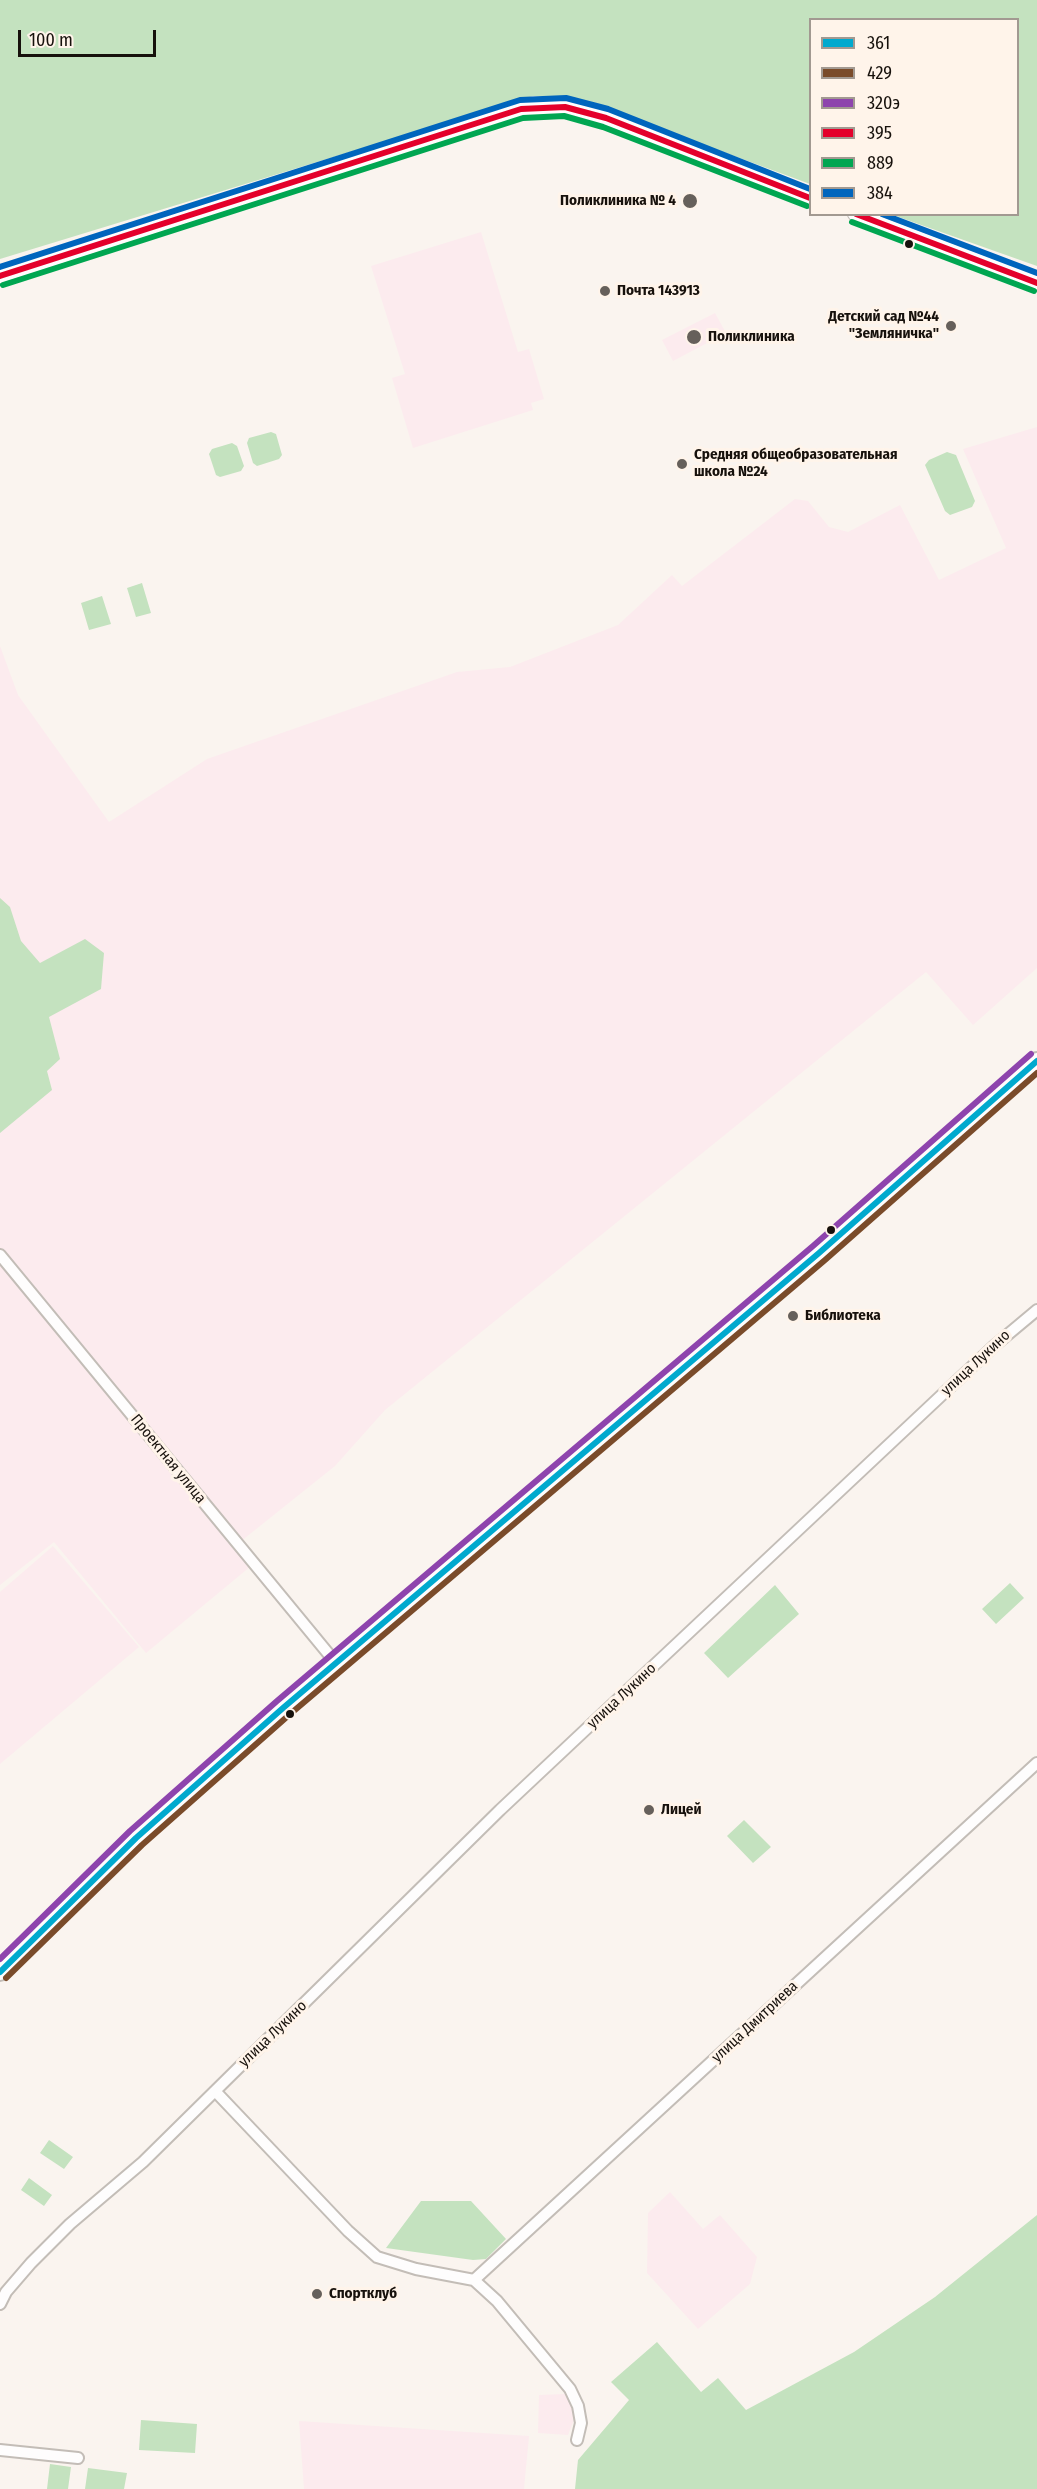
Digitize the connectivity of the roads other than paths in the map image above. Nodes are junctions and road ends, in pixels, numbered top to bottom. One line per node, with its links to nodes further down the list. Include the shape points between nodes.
1 (809, 198): 3 (main road, via 606,118 565,107 521,109)
2 (860, 216): 4 (main road)
3 (0, 276)
4 (1037, 283)
5 (1037, 1061): 8 (main road, via 810,1261)
6 (0, 1255): 8 (street, Проектная улица)
7 (1037, 1310): 11 (street, улица Лукино, via 500,1810)
8 (336, 1663): 10 (main road, via 136,1839)
9 (1037, 1763): 12 (street, улица Дмитриева)
10 (0, 1972)
11 (215, 2091): 12 (street, via 377,2257); 13 (street, улица Лукино, via 143,2162 87,2207 6,2292)
12 (474, 2280): 14 (street, via 497,2301 570,2389 578,2406)
13 (0, 2304)
14 (577, 2440)
15 (0, 2450): 16 (street)
16 (78, 2458)

